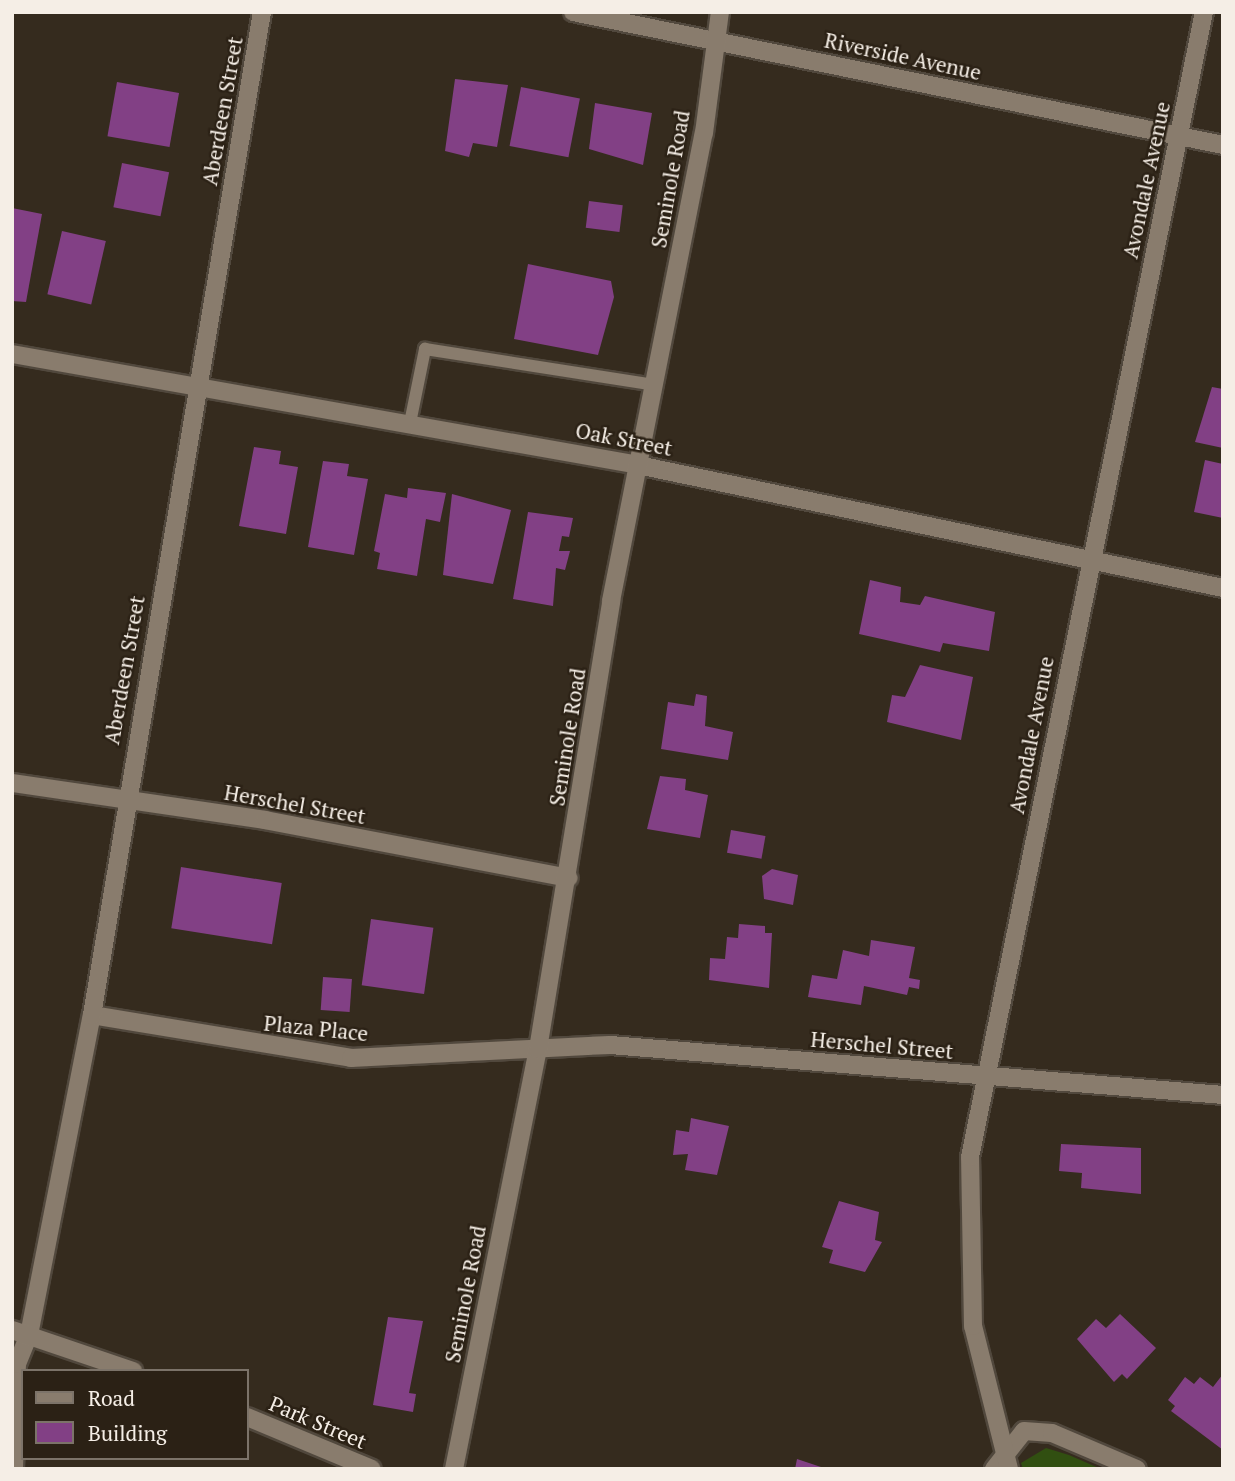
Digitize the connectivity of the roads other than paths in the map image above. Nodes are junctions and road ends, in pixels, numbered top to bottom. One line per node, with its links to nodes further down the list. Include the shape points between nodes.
1 (262, 12): 9 (street, Aberdeen Street)
2 (573, 12): 5 (street, Riverside Avenue)
3 (720, 12): 5 (street, Seminole Road)
4 (1203, 12): 6 (street, Avondale Avenue)
5 (715, 39): 6 (street, Riverside Avenue); 10 (street, Seminole Road, via 704,133)
6 (1179, 137): 7 (street, Riverside Avenue); 13 (street, Avondale Avenue)
7 (1223, 145)
8 (12, 354): 9 (street, Oak Street)
9 (197, 385): 11 (street, Oak Street); 16 (street, Aberdeen Street)
10 (654, 385): 11 (lane, via 425,349); 12 (street, Seminole Road)
11 (410, 423): 12 (street, Oak Street)
12 (638, 465): 13 (street, Oak Street); 17 (street, Seminole Road)
13 (1090, 560): 14 (street, Oak Street); 20 (street, Avondale Avenue)
14 (1223, 588)
15 (12, 783): 16 (street, Herschel Street)
16 (124, 802): 17 (street, Herschel Street, via 265,820); 18 (street, Aberdeen Street)
17 (568, 878): 19 (street, Seminole Road)
18 (92, 1015): 19 (street, Plaza Place, via 351,1058); 22 (street, Aberdeen Street)
19 (537, 1049): 20 (street, Herschel Street, via 610,1045); 28 (street, Seminole Road)
20 (986, 1077): 21 (street, Herschel Street); 25 (street, Avondale Avenue, via 971,1157 968,1280 973,1326)
21 (1223, 1095)
22 (20, 1332): 23 (street); 26 (street, Aberdeen Street)
23 (127, 1369)
24 (248, 1417): 27 (street, Park Street)
25 (1005, 1448): 29 (street); 30 (street, Avondale Avenue); 31 (street, via 1024,1431 1052,1433)
26 (14, 1469)
27 (372, 1469)
28 (454, 1469)
29 (994, 1469)
30 (1009, 1469)
31 (1137, 1469)

